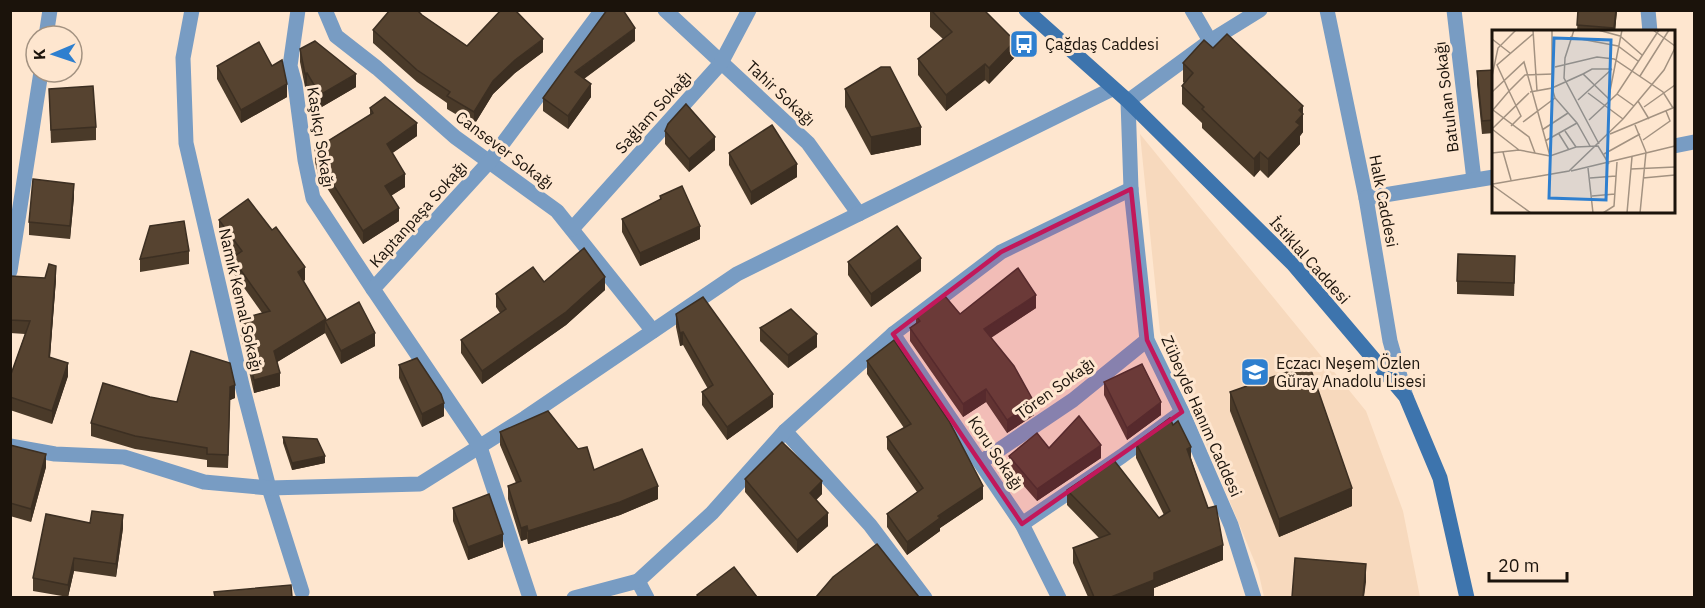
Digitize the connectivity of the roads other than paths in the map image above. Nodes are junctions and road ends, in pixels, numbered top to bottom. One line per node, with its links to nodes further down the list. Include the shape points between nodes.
1 (192, 10): 39 (street, Namık Kemal Sokağı, via 183,58 186,143)
2 (298, 10): 29 (street, Kaşıkçı Sokağı, via 290,66 313,198)
3 (325, 10): 21 (street, Cansever Sokağı, via 336,36)
4 (602, 10): 21 (street, Kaptanpaşa Sokağı)
5 (665, 10): 15 (street, Tahir Sokağı)
6 (749, 10): 15 (street, Sağlam Sokağı)
7 (1026, 10): 17 (street, İstiklal Caddesi)
8 (1192, 10): 14 (street)
9 (1260, 10): 14 (street)
10 (1327, 10): 25 (street, Halk Caddesi)
11 (1454, 10): 23 (street, Batuhan Sokağı)
12 (1648, 10): 13 (street)
13 (1650, 30)
14 (1210, 41): 18 (street)
15 (721, 63): 26 (street, Tahir Sokağı, via 808,143); 27 (street, Sağlam Sokağı)
16 (39, 84): 28 (street)
17 (1112, 88): 18 (street, İstiklal Caddesi); 26 (street)
18 (1128, 101): 24 (street, Zübeyde Hanım Caddesi); 33 (street, İstiklal Caddesi, via 1293,264)
19 (1695, 142): 20 (street)
20 (1675, 146)
21 (489, 162): 27 (street, Cansever Sokağı, via 557,211); 29 (street, Kaptanpaşa Sokağı)
22 (1492, 177): 23 (street)
23 (1474, 180): 25 (street)
24 (1131, 189): 31 (street, via 1001,252); 32 (street, Zübeyde Hanım Caddesi)
25 (1366, 198): 33 (street, Halk Caddesi, via 1390,341)
26 (859, 214): 30 (street, via 737,274)
27 (572, 230): 30 (street, Cansever Sokağı)
28 (10, 271)
29 (374, 289): 37 (street, Kaptanpaşa Sokağı)
30 (653, 331): 37 (street)
31 (892, 334): 35 (street); 38 (street, Koru Sokağı)
32 (1147, 340): 34 (street, Zübeyde Hanım Caddesi); 38 (street, Tören Sokağı, via 1073,400)
33 (1406, 397): 49 (street, İstiklal Caddesi, via 1440,478)
34 (1182, 412): 40 (street); 48 (street, Zübeyde Hanım Caddesi, via 1231,525)
35 (785, 431): 41 (street, via 712,513); 46 (street, via 870,525)
36 (10, 446): 39 (street, via 55,454 124,457 204,482)
37 (480, 447): 39 (street, via 420,484); 43 (street, Kaptanpaşa Sokağı)
38 (981, 462): 40 (street, Koru Sokağı)
39 (269, 488): 42 (street, Namık Kemal Sokağı)
40 (1022, 524): 47 (street, Koru Sokağı)
41 (638, 580): 44 (street); 45 (street)
42 (303, 594)
43 (530, 597)
44 (574, 597)
45 (646, 597)
46 (925, 597)
47 (1059, 597)
48 (1254, 597)
49 (1467, 597)

